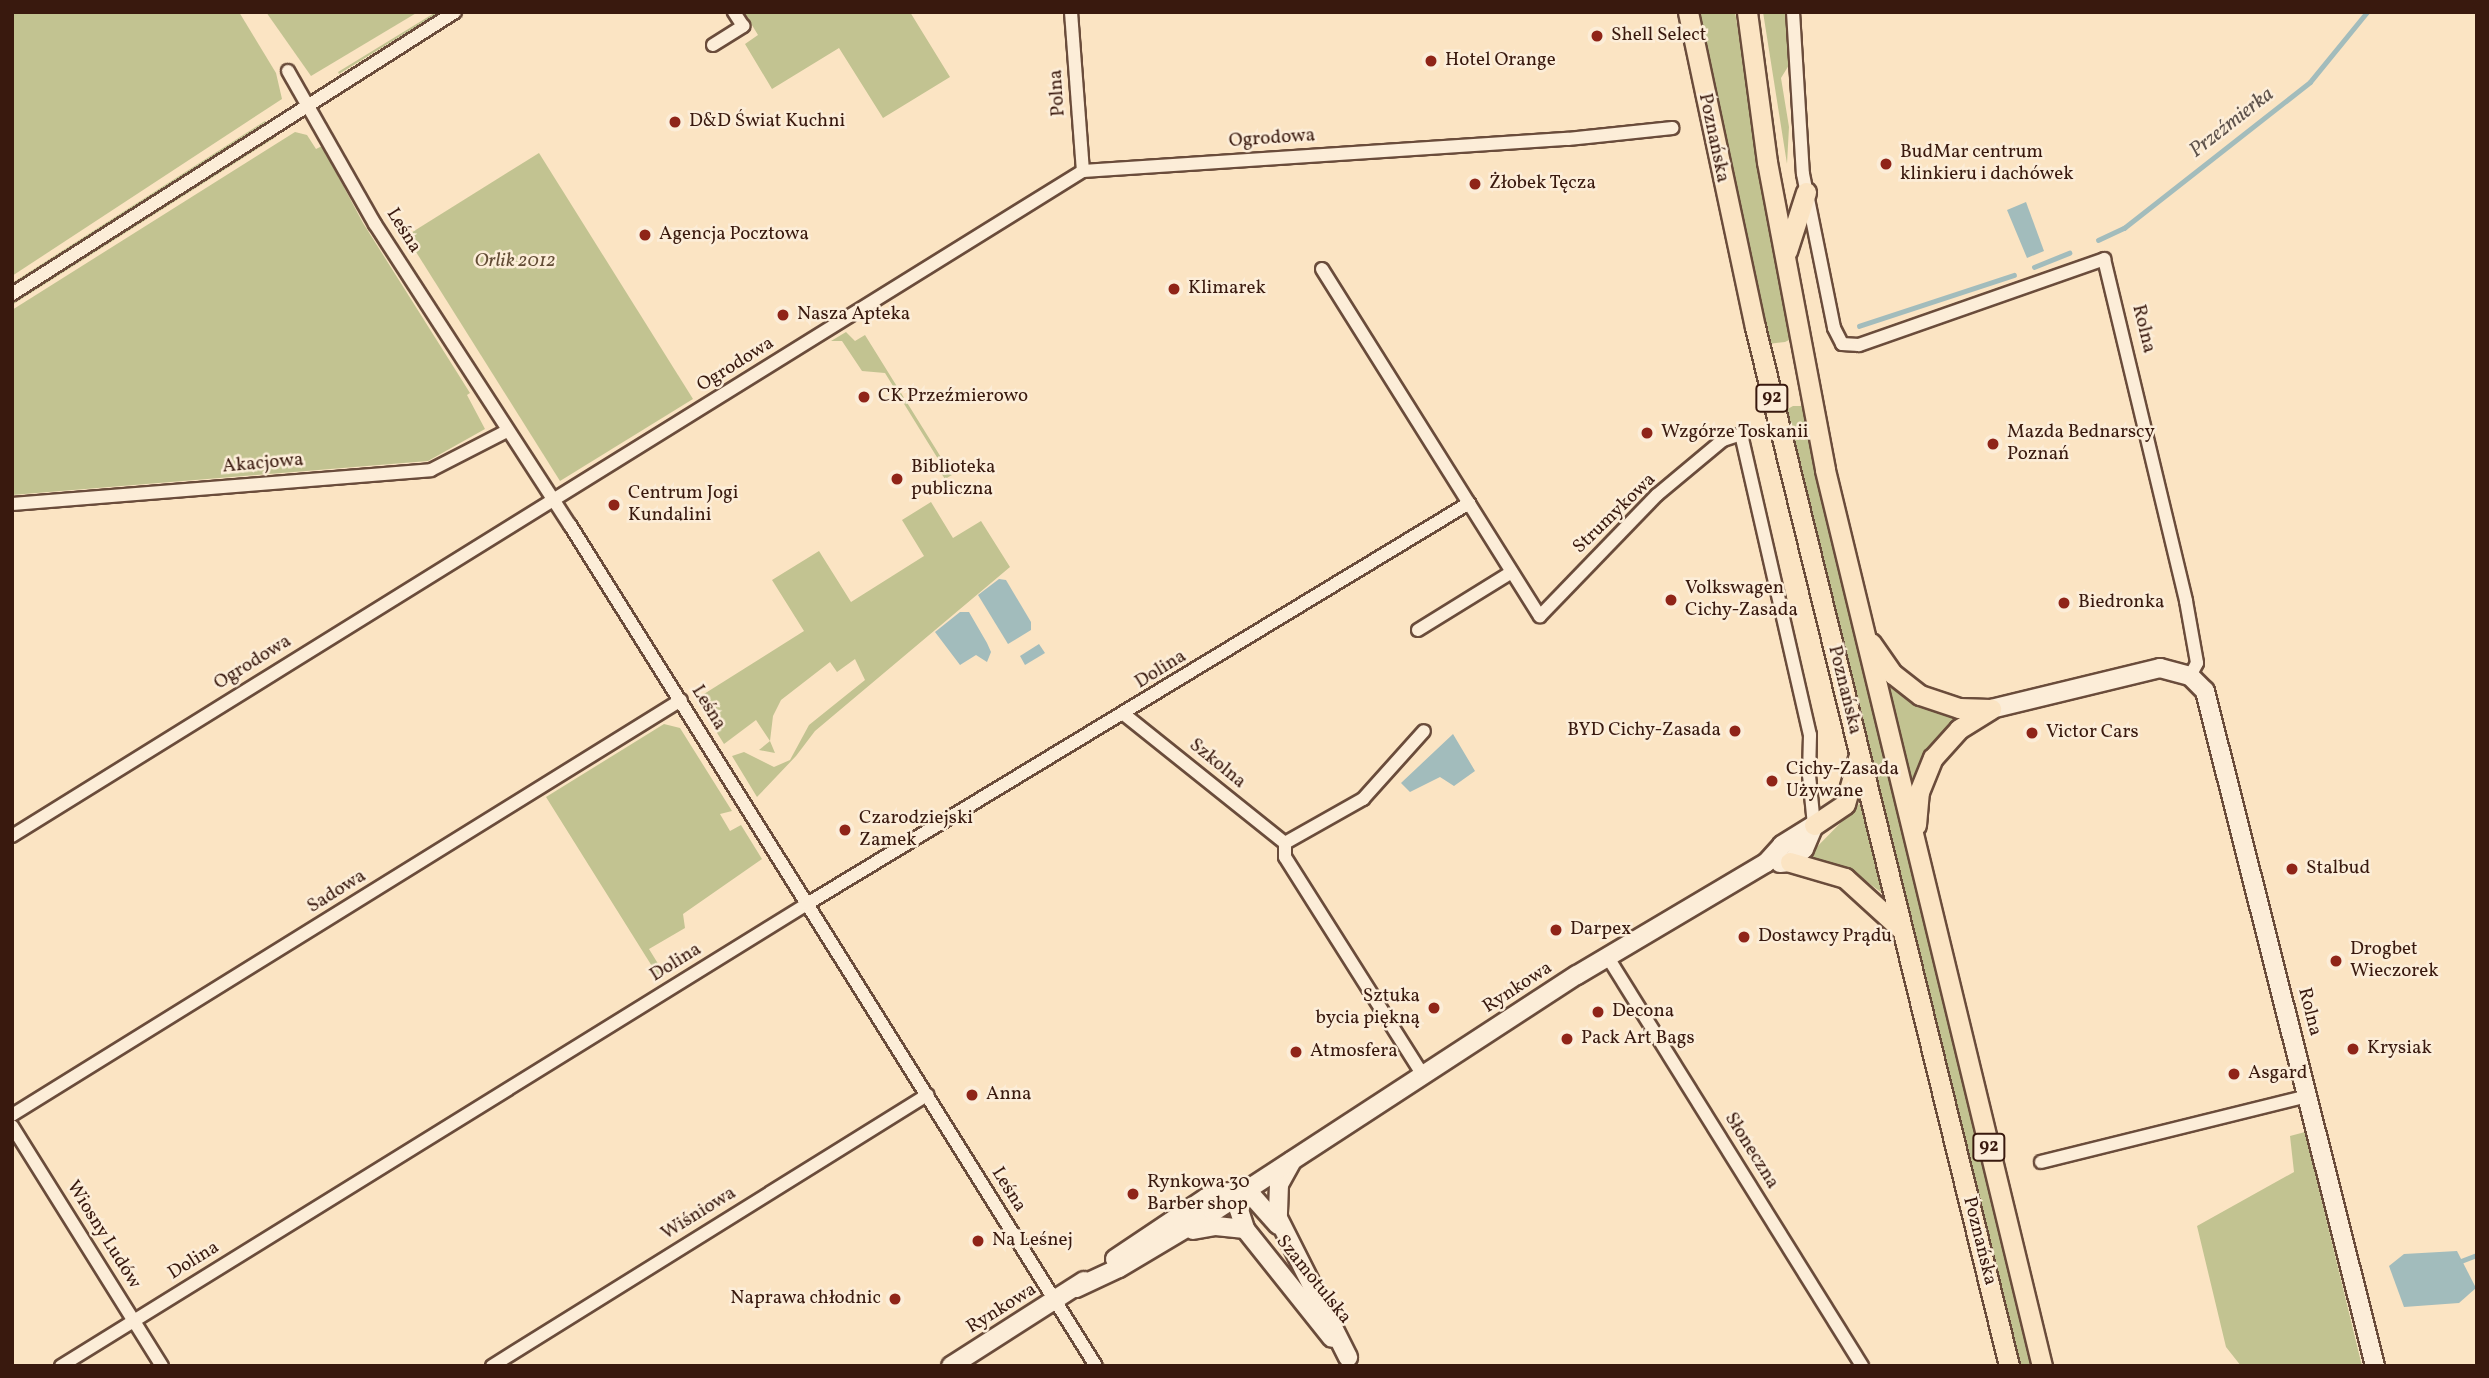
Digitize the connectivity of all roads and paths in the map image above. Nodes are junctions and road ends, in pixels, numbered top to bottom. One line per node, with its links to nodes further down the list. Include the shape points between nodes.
1 (455, 12): 9 (street)
2 (734, 12): 7 (street, via 743,26)
3 (1071, 12): 11 (street, Polna)
4 (1688, 12): 28 (main road, Poznańska / 92, via 1742,270)
5 (1747, 12): 14 (main road, Poznańska / 92, via 1756,96)
6 (1793, 12): 12 (street)
7 (713, 45)
8 (288, 71): 9 (street, Leśna)
9 (306, 105): 15 (street); 16 (street, Leśna)
10 (1672, 128): 11 (street, Ogrodowa)
11 (1083, 171): 17 (street, Ogrodowa)
12 (1806, 192): 14 (main road, via 1789,237); 23 (street, Rolna, via 1834,327 1844,345 1860,345 2104,259 2188,609 2197,663)
13 (1322, 269): 18 (street)
14 (1787, 276): 21 (main road, Poznańska / 92)
15 (12, 294)
16 (506, 431): 17 (street, Leśna); 19 (street, Akacjowa, via 431,470)
17 (554, 501): 24 (street, Leśna); 30 (street, Ogrodowa)
18 (1469, 503): 20 (street); 26 (street, Dolina)
19 (12, 504)
20 (1512, 572): 22 (street); 29 (street, Strumykowa, via 1540,616 1657,495 1723,440 1741,434 1810,735)
21 (1858, 613): 25 (main road, via 1881,660 1909,688 1949,705); 34 (main road, Poznańska / 92)
22 (1418, 631)
23 (2189, 676): 25 (street, via 2160,668); 40 (street, Rolna, via 2210,701)
24 (681, 700): 35 (street, Leśna); 41 (street, Sadowa)
25 (1991, 709): 34 (main road, via 1953,734 1926,771 1916,813)
26 (1125, 715): 31 (street, Szkolna); 35 (street, Dolina, via 1086,734)
27 (1424, 732): 31 (street, via 1363,799)
28 (1859, 754): 29 (main road, via 1845,804); 36 (main road, Poznańska / 92)
29 (1814, 825): 32 (street, via 1808,844); 33 (street, Rynkowa, via 1782,845)
30 (12, 836)
31 (1285, 843): 38 (street, via 1285,856)
32 (1790, 862): 33 (street); 36 (main road, via 1845,878)
33 (1766, 863): 37 (street, Rynkowa)
34 (1920, 871): 60 (main road, Poznańska / 92)
35 (807, 904): 39 (street, Leśna); 51 (street, Dolina)
36 (1902, 929): 59 (main road, Poznańska / 92)
37 (1607, 956): 38 (street, Rynkowa); 58 (street, Słoneczna)
38 (1423, 1075): 43 (street, Rynkowa)
39 (927, 1095): 50 (street, Leśna); 55 (street, Wiśniowa)
40 (2308, 1096): 44 (street); 61 (street, Rolna)
41 (12, 1115)
42 (12, 1126): 51 (street, Wiosny Ludów)
43 (1296, 1157): 45 (street, Rynkowa); 47 (street, Szamotulska, via 1279,1184 1277,1208)
44 (2041, 1161)
45 (1246, 1189): 46 (street, via 1239,1210); 47 (street, Szamotulska); 48 (street, Rynkowa); 49 (street, Rynkowa, via 1206,1198)
46 (1245, 1229): 48 (street, via 1205,1227); 52 (street, Szamotulska)
47 (1283, 1230): 52 (street, Szamotulska)
48 (1166, 1241): 49 (street, Rynkowa)
49 (1076, 1288): 50 (street, Rynkowa)
50 (1055, 1301): 56 (street, Rynkowa); 57 (street, Leśna)
51 (135, 1321): 53 (street, Dolina); 54 (street, Wiosny Ludów)
52 (1351, 1362)
53 (61, 1366)
54 (162, 1366)
55 (492, 1366)
56 (951, 1366)
57 (1096, 1366)
58 (1862, 1366)
59 (2009, 1366)
60 (2042, 1366)
61 (2375, 1366)

